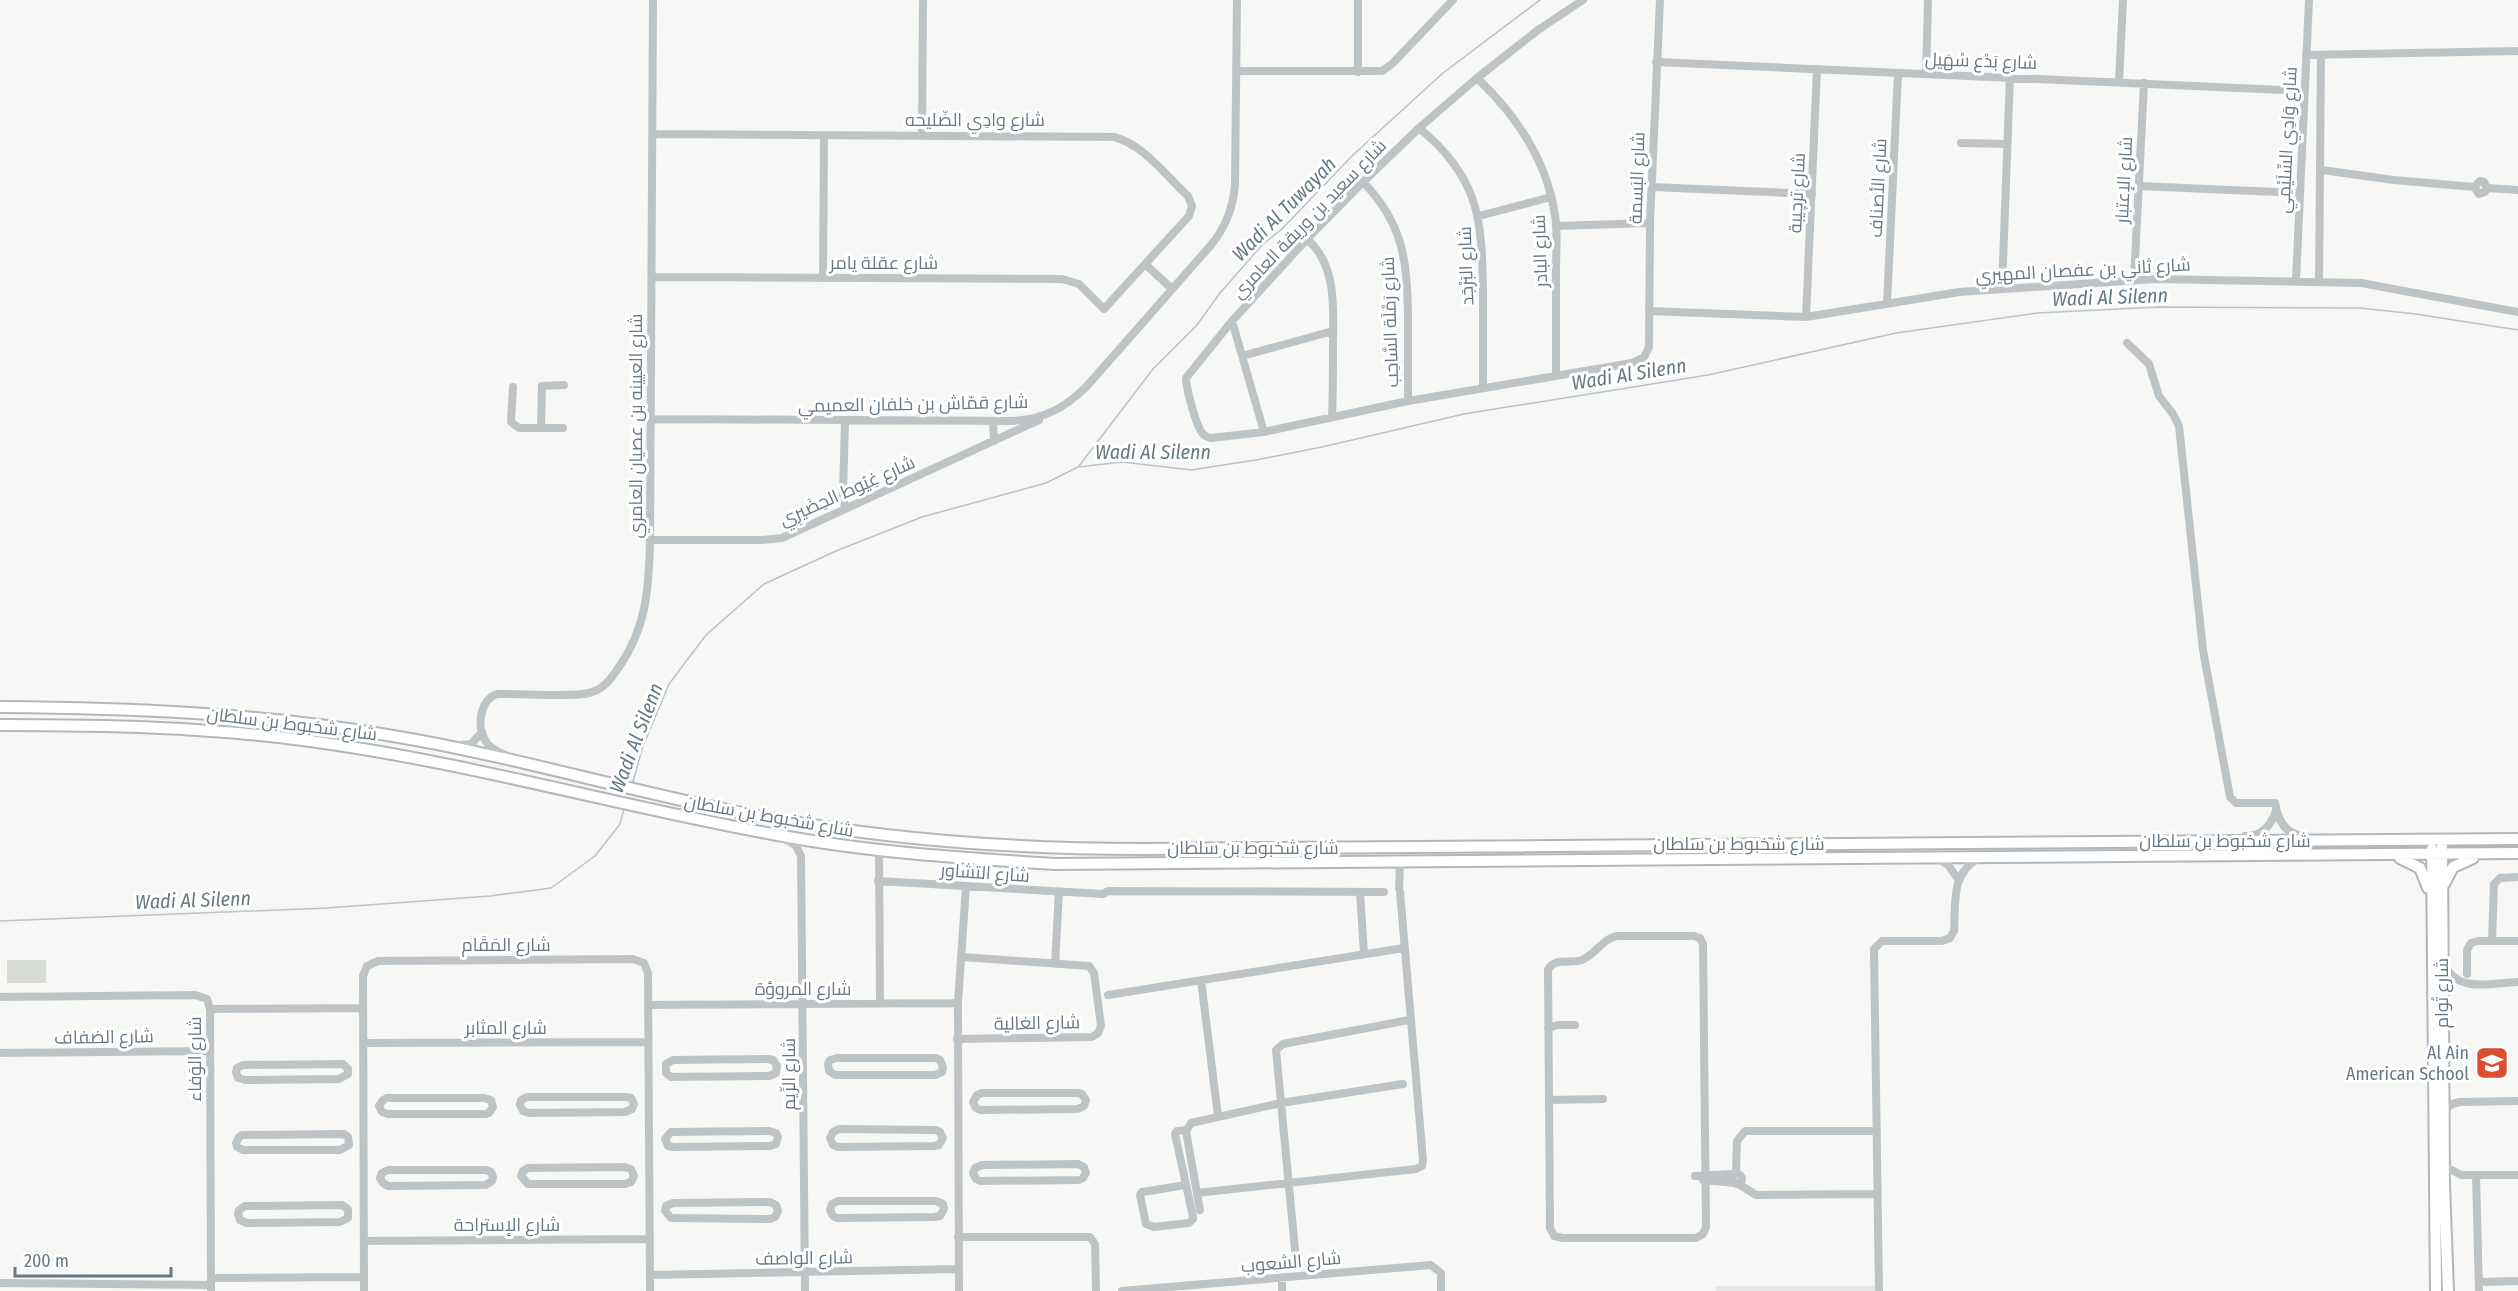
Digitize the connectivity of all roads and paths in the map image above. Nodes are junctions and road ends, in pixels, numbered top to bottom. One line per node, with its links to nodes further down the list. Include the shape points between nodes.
1 (653, 0): 26 (street, شارع العيينه بن عصيان العامري)
2 (923, 0): 28 (street)
3 (1237, 0): 16 (street, شارع قمّاش بن خلفان العميمي)
4 (1358, 0): 17 (street)
5 (1453, 0): 17 (street, via 1389,67 1378,72)
6 (1583, 0): 21 (street, شارع سعيد بن وريقة العامري)
7 (1660, 0): 14 (street, شارع البَسمة)
8 (1928, 0): 19 (street)
9 (2123, 0): 22 (street)
10 (2309, 0): 12 (street, شارع وَادِي السِّلَيْمِي)
11 (2518, 51): 13 (street)
12 (2306, 55): 13 (street); 24 (street, شارع وَادِي السِّلَيْمِي)
13 (2321, 55): 31 (street)
14 (1656, 62): 15 (street, شارع بَدْع سْهَيل); 34 (street, شارع البَسمة)
15 (1817, 69): 18 (street, شارع بَدْع سْهَيل); 37 (street, شارع ترچيبة)
16 (1236, 70): 17 (street); 50 (street, شارع قمّاش بن خلفان العميمي, via 1235,185 1230,212 1218,237)
17 (1358, 72)
18 (1898, 73): 19 (street, شارع بَدْع سْهَيل); 51 (street, شارع الأصناف)
19 (1926, 74): 20 (street, شارع بَدْع سْهَيل)
20 (2010, 77): 22 (street, شارع بَدْع سْهَيل); 30 (street)
21 (1478, 78): 25 (street, شارع سعيد بن وريقة العامري); 38 (street, شارع البادر, via 1523,132)
22 (2119, 82): 23 (street, شارع بَدْع سْهَيل)
23 (2144, 83): 24 (street, شارع بَدْع سْهَيل); 33 (street, شارع الإعتبار)
24 (2305, 91): 36 (street, شارع وَادِي السِّلَيْمِي)
25 (1419, 128): 32 (street, شارع سعيد بن وريقة العامري); 39 (street, شارع البَرْجَد, via 1463,176)
26 (653, 134): 27 (street, شارع وادِي الصِّليحه); 44 (street, شارع العيينه بن عصيان العامري)
27 (824, 135): 28 (street, شارع وادِي الصِّليحه); 45 (street)
28 (922, 136): 43 (street, شارع وادِي الصِّليحه, via 1105,136 1132,144 1188,196 1192,206 1189,216)
29 (1961, 143): 30 (street)
30 (2007, 144): 49 (street)
31 (2322, 170): 35 (street, via 2474,187 2479,194 2487,188); 48 (street)
32 (1363, 182): 42 (street, شارع سعيد بن وريقة العامري); 65 (street, شارع رَمْلَة السَّاحِب, via 1388,213 1404,251)
33 (2139, 186): 36 (street); 46 (street, شارع الإعتبار)
34 (1652, 187): 37 (street); 40 (street, شارع البَسمة)
35 (2518, 190)
36 (2300, 193): 47 (street, شارع وَادِي السِّلَيْمِي)
37 (1812, 194): 55 (street, شارع ترچيبة)
38 (1551, 197): 39 (street); 41 (street, شارع البادر)
39 (1479, 216): 64 (street, شارع البَرْجَد)
40 (1650, 223): 41 (street); 53 (street, شارع البَسمة)
41 (1556, 226): 61 (street, شارع البادر)
42 (1307, 239): 56 (street, شارع سعيد بن وريقة العامري); 57 (street, via 1324,260 1331,285)
43 (1145, 264): 50 (street); 52 (street, شارع وادِي الصِّليحه)
44 (652, 277): 45 (street, شارع عقلة يامر); 68 (street, شارع العيينه بن عصيان العامري)
45 (823, 278): 52 (street, شارع عقلة يامر, via 1062,279 1079,284)
46 (2134, 279): 47 (street, شارع ثاني بن عفصان المهيري); 49 (street, شارع ثاني بن عفصان المهيري)
47 (2296, 280): 48 (street, شارع ثاني بن عفصان المهيري)
48 (2319, 281): 54 (street, شارع ثاني بن عفصان المهيري, via 2372,284)
49 (2001, 288): 51 (street, شارع ثاني بن عفصان المهيري)
50 (1172, 289): 66 (street, شارع قمّاش بن خلفان العميمي, via 1079,394)
51 (1887, 304): 55 (street, شارع ثاني بن عفصان المهيري)
52 (1104, 309)
53 (1649, 311): 55 (street, شارع ثاني بن عفصان المهيري); 60 (street, شارع البَسمة, via 1649,347)
54 (2518, 312)
55 (1806, 317)
56 (1232, 321): 59 (street); 73 (street, شارع سعيد بن وريقة العامري, via 1188,373 1187,387 1199,428 1207,437)
57 (1333, 331): 59 (street); 67 (street)
58 (2127, 343): 84 (street, via 2149,364 2159,396 2179,426 2203,650 2230,797 2236,803 2275,803)
59 (1242, 356): 73 (street)
60 (1644, 357): 61 (street, شارع سعيد بن وريقة العامري, via 1632,363)
61 (1556, 375): 64 (street, شارع سعيد بن وريقة العامري)
62 (564, 385): 71 (street, via 542,386)
63 (513, 387): 71 (street, via 513,425)
64 (1483, 388): 65 (street, شارع سعيد بن وريقة العامري)
65 (1408, 401): 67 (street, شارع سعيد بن وريقة العامري)
66 (1048, 414): 70 (street, شارع قمّاش بن خلفان العميمي, via 1026,420); 74 (street, شارع غِيُوط الحِضَيرِي)
67 (1332, 417): 73 (street, شارع سعيد بن وريقة العامري)
68 (650, 419): 69 (street, شارع قمّاش بن خلفان العميمي); 78 (street, شارع العيينه بن عصيان العامري)
69 (845, 421): 70 (street, شارع قمّاش بن خلفان العميمي); 75 (street)
70 (993, 421): 74 (street)
71 (541, 428): 72 (street)
72 (563, 428)
73 (1264, 432)
74 (994, 441): 76 (street, شارع غِيُوط الحِضَيرِي)
75 (843, 495): 76 (street); 77 (street)
76 (857, 504): 77 (street, شارع غِيُوط الحِضَيرِي)
77 (845, 509): 78 (street, شارع غِيُوط الحِضَيرِي, via 771,540)
78 (650, 540): 81 (street, شارع العيينه بن عصيان العامري, via 643,620 629,652 608,682 585,694 493,695 483,705)
79 (0, 707): 82 (main road, شارع شخبوط بن سلطان, via 238,715)
80 (0, 725): 86 (main road, شارع شخبوط بن سلطان, via 190,729 309,741 415,757)
81 (482, 732): 82 (street, via 471,744); 83 (street, via 490,747)
82 (442, 745): 83 (main road, شارع شخبوط بن سلطان)
83 (522, 762): 85 (main road, شارع شخبوط بن سلطان, via 670,798)
84 (2276, 811): 88 (street, via 2282,825 2294,834); 89 (street, via 2261,833)
85 (833, 828): 86 (main road, via 800,830 772,825 767,828); 89 (main road, شارع شخبوط بن سلطان, via 964,843 1078,849)
86 (772, 834): 90 (main road, شارع شخبوط بن سلطان); 98 (street, via 790,841)
87 (2518, 839): 92 (main road, شارع شخبوط بن سلطان)
88 (2343, 840): 89 (main road, شارع شخبوط بن سلطان); 92 (main road, شارع شخبوط بن سلطان)
89 (2205, 841)
90 (824, 843): 93 (main road, شارع شخبوط بن سلطان); 98 (street, via 809,846)
91 (2518, 846): 92 (main road)
92 (2437, 847): 94 (main road, شارع شخبوط بن سلطان); 96 (main road, via 2359,849); 97 (main road, شارع شخبوط بن سلطان); 109 (main road, شارع تُوام); 109 (main road, via 2432,875 2439,875)
93 (879, 850): 101 (main road, شارع شخبوط بن سلطان, via 1055,864); 104 (street)
94 (2487, 854): 95 (main road, شارع شخبوط بن سلطان); 109 (main road, via 2453,867)
95 (2518, 854)
96 (2341, 855): 97 (main road, شارع شخبوط بن سلطان); 99 (main road, شارع شخبوط بن سلطان)
97 (2391, 855): 109 (main road, via 2420,868)
98 (801, 856): 123 (street, شارع الرِّيم)
99 (1979, 858): 100 (main road, شارع شخبوط بن سلطان); 103 (street)
100 (1939, 859): 101 (main road, شارع شخبوط بن سلطان); 103 (street)
101 (1400, 863): 112 (street)
102 (2518, 877): 110 (street, via 2500,878 2494,884)
103 (1958, 879): 172 (street, via 1954,931 1950,938 1885,941 1874,949)
104 (878, 881): 105 (street, شارع التشاور); 124 (street)
105 (966, 886): 106 (street, شارع التشاور); 115 (street)
106 (1059, 892): 107 (street, شارع التشاور); 116 (street)
107 (1360, 892): 108 (street, شارع التشاور); 113 (street)
108 (1384, 892)
109 (2436, 902): 114 (main road, شارع تُوام); 242 (main road, شارع تُوام)
110 (2492, 941): 111 (street); 117 (street, via 2474,941 2468,946)
111 (2518, 941)
112 (1404, 948): 113 (street); 128 (street)
113 (1364, 954): 118 (street)
114 (2442, 955): 119 (street, via 2452,978 2461,983); 150 (main road, شارع تُوام)
115 (962, 957): 116 (street, شارع الغالية); 122 (street)
116 (1054, 964): 131 (street, شارع الغالية, via 1086,965 1094,970 1101,1026 1096,1035)
117 (2467, 974)
118 (1201, 980): 120 (street); 168 (street)
119 (2518, 982)
120 (1108, 995)
121 (0, 997): 127 (street, شارع الوَفاء, via 195,995 207,999)
122 (958, 1003): 124 (street, شارع المروؤة); 131 (street)
123 (803, 1004): 124 (street, شارع المروؤة); 125 (street, شارع المروؤة); 225 (street, شارع الرِّيم)
124 (880, 1004)
125 (648, 1005): 126 (street, شارع المَقَام, via 648,970 637,960 378,961 364,970); 132 (street, شارع المَقَام)
126 (363, 1008): 127 (street); 133 (street, شارع المَقَام)
127 (210, 1009): 134 (street, شارع الوَفاء)
128 (1409, 1020): 158 (street, via 1281,1044 1276,1052); 200 (street, via 1422,1166)
129 (1575, 1025): 130 (street)
130 (1548, 1028): 154 (street); 198 (street, via 1548,970 1553,963 1585,958 1617,936 1700,939)
131 (957, 1039): 139 (street)
132 (648, 1042): 133 (street, شارع المثابر); 141 (street, شارع المَقَام)
133 (363, 1043): 143 (street, شارع المَقَام)
134 (209, 1051): 135 (street, شارع الضفاف); 231 (street, شارع الوَفاء)
135 (0, 1053)
136 (895, 1058): 140 (street, via 936,1058); 145 (street); 145 (street, via 835,1058 828,1067 835,1075)
137 (711, 1060): 142 (street, via 670,1060); 146 (street); 146 (street, via 771,1059 777,1066 776,1073 769,1076)
138 (302, 1064): 144 (street, via 341,1064); 147 (street); 147 (street, via 243,1065 236,1072 238,1078 245,1080)
139 (958, 1066): 140 (street); 157 (street)
140 (943, 1067): 145 (street, via 937,1074)
141 (648, 1069): 142 (street); 161 (street, شارع المَقَام)
142 (664, 1069): 146 (street, via 671,1077)
143 (363, 1070): 144 (street); 162 (street, شارع المَقَام)
144 (348, 1071): 147 (street, via 345,1078)
145 (895, 1075)
146 (712, 1077)
147 (302, 1079)
148 (1403, 1084): 158 (street)
149 (1019, 1093): 155 (street, via 979,1094); 164 (street); 164 (street, via 1080,1093 1086,1100 1078,1109)
150 (2443, 1094): 159 (street); 166 (main road, شارع تُوام)
151 (587, 1097): 160 (street, via 629,1097); 165 (street); 165 (street, via 527,1097 520,1105 526,1113)
152 (426, 1098): 163 (street, via 385,1098); 167 (street); 167 (street, via 487,1098 493,1107 485,1114)
153 (1603, 1099): 154 (street)
154 (1549, 1100): 198 (street, via 1549,1226 1557,1237 1700,1236 1706,1227)
155 (973, 1101): 157 (street); 164 (street, via 980,1110)
156 (2518, 1101): 159 (street)
157 (958, 1102): 174 (street)
158 (1281, 1102): 168 (street); 200 (street)
159 (2464, 1102): 166 (street, via 2452,1104)
160 (634, 1104): 161 (street); 165 (street, via 628,1112)
161 (649, 1104): 177 (street, شارع المَقَام)
162 (364, 1106): 163 (street); 179 (street, شارع المَقَام)
163 (380, 1106): 167 (street, via 386,1114)
164 (1019, 1110)
165 (587, 1112)
166 (2443, 1112): 184 (main road, شارع تُوام)
167 (426, 1114)
168 (1218, 1116): 170 (street, via 1191,1123)
169 (896, 1130): 175 (street, via 936,1130); 180 (street); 180 (street, via 839,1129 830,1138 837,1147)
170 (1186, 1130): 203 (street, via 1175,1133); 205 (street)
171 (712, 1131): 176 (street, via 671,1132); 181 (street); 181 (street, via 772,1131 778,1137 776,1144 770,1146)
172 (1877, 1131): 193 (street, via 1749,1130 1737,1141); 206 (street)
173 (302, 1134): 178 (street, via 342,1134); 182 (street); 182 (street, via 243,1134 236,1143 243,1150)
174 (958, 1137): 175 (street); 188 (street)
175 (943, 1138): 180 (street, via 937,1146)
176 (665, 1139): 177 (street); 181 (street, via 671,1147)
177 (649, 1140): 189 (street, شارع المَقَام)
178 (350, 1142): 179 (street); 182 (street, via 343,1150)
179 (364, 1142): 195 (street, شارع المَقَام)
180 (896, 1146)
181 (712, 1147)
182 (302, 1150)
183 (1022, 1164): 187 (street, via 979,1165); 199 (street); 199 (street, via 1078,1164 1086,1173 1079,1180)
184 (2444, 1166): 190 (street); 204 (main road, شارع تُوام)
185 (587, 1168): 192 (street, via 626,1168); 201 (street); 201 (street, via 528,1168 522,1176 528,1184)
186 (427, 1170): 196 (street, via 385,1171); 202 (street); 202 (street, via 487,1170 493,1177 486,1185)
187 (973, 1173): 188 (street); 199 (street, via 980,1181)
188 (958, 1174): 211 (street)
189 (649, 1175): 192 (street); 213 (street, شارع المَقَام)
190 (2461, 1175): 194 (street); 204 (street)
191 (2518, 1175): 194 (street)
192 (634, 1176): 201 (street, via 627,1184)
193 (1737, 1176): 198 (street); 206 (street, via 1747,1190 1760,1195)
194 (2476, 1176): 230 (street)
195 (365, 1178): 196 (street); 216 (street, شارع المَقَام)
196 (380, 1178): 202 (street, via 388,1186)
197 (1695, 1178): 198 (street)
198 (1705, 1179)
199 (1022, 1181)
200 (1288, 1182): 205 (street); 223 (street)
201 (587, 1184)
202 (427, 1185)
203 (1186, 1185): 203 (street, via 1191,1222 1154,1227 1146,1224 1142,1192)
204 (2444, 1185): 243 (main road, شارع تُوام)
205 (1197, 1193): 212 (street)
206 (1878, 1194): 241 (street)
207 (896, 1201): 210 (street, via 936,1201); 218 (street); 218 (street, via 838,1201 830,1210 837,1218)
208 (713, 1203): 214 (street, via 673,1203); 217 (street); 217 (street, via 772,1203 778,1211 770,1218)
209 (303, 1206): 215 (street, via 342,1205); 219 (street); 219 (street, via 245,1206 238,1214 247,1223)
210 (944, 1209): 211 (street); 218 (street, via 937,1217)
211 (958, 1209): 220 (street)
212 (1200, 1210)
213 (650, 1211): 214 (street); 221 (street, شارع المَقَام)
214 (665, 1211): 217 (street, via 671,1218)
215 (350, 1213): 216 (street); 219 (street, via 343,1221)
216 (365, 1213): 222 (street, شارع المَقَام)
217 (713, 1218)
218 (896, 1218)
219 (303, 1222)
220 (958, 1236): 224 (street); 237 (street, via 1090,1237 1095,1244)
221 (650, 1239): 222 (street, شارع الإستراحة); 226 (street, شارع المَقَام)
222 (365, 1241): 227 (street, شارع المَقَام)
223 (1296, 1260)
224 (958, 1269): 225 (street, شارع الواصف); 236 (street)
225 (804, 1274): 226 (street, شارع الواصف); 235 (street, شارع الرِّيم)
226 (650, 1275): 234 (street, شارع المَقَام)
227 (364, 1277): 231 (street); 233 (street, شارع المَقَام)
228 (1282, 1278): 238 (street, شارع الشعوب); 239 (street); 240 (street, شارع الشعوب, via 1431,1265 1441,1273)
229 (2518, 1281): 230 (street)
230 (2479, 1282): 244 (street)
231 (211, 1284): 232 (street)
232 (0, 1285)
233 (364, 1291)
234 (650, 1291)
235 (805, 1291)
236 (959, 1291)
237 (1096, 1291)
238 (1122, 1291)
239 (1282, 1291)
240 (1441, 1291)
241 (1879, 1291)
242 (2436, 1291)
243 (2448, 1291)
244 (2479, 1291)

